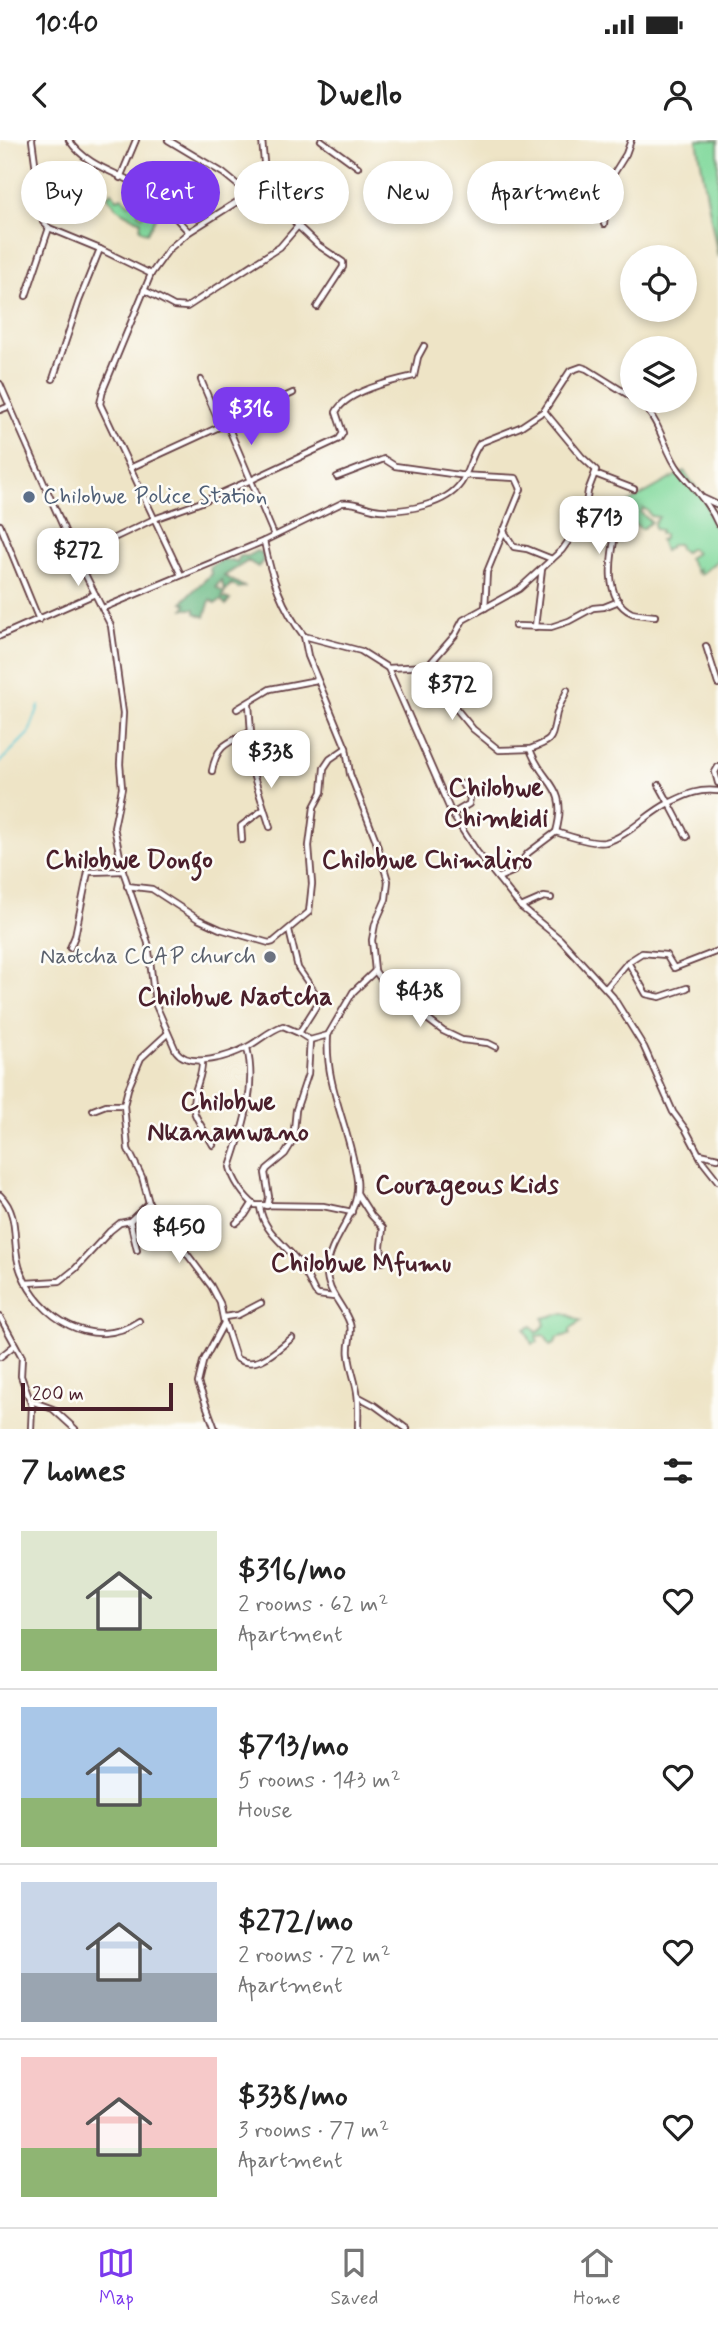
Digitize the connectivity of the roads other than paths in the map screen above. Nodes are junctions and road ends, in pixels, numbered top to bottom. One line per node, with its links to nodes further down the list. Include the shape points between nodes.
1 (32, 140): 15 (street, via 41,218)
2 (69, 140): 11 (street, via 93,163)
3 (136, 140): 11 (street)
4 (168, 140): 12 (street)
5 (262, 140): 8 (street)
6 (321, 140): 10 (street)
7 (631, 140): 9 (street)
8 (263, 161)
9 (622, 161)
10 (358, 167)
11 (120, 178): 16 (street, via 149,192)
12 (234, 183)
13 (234, 205): 16 (street)
14 (298, 226): 19 (street, via 280,247 187,307 174,306); 21 (street, via 343,262)
15 (49, 228): 17 (street); 20 (street)
16 (189, 232): 18 (street)
17 (100, 249): 18 (street); 23 (street)
18 (151, 274): 19 (street)
19 (144, 290): 33 (street, via 100,404)
20 (26, 296)
21 (317, 307)
22 (424, 346): 37 (street, via 414,376 373,387 337,409 342,437)
23 (53, 379)
24 (201, 380): 32 (street)
25 (0, 384): 28 (street)
26 (620, 390): 30 (street, via 581,367 570,371)
27 (293, 393): 32 (street)
28 (9, 406): 29 (street); 48 (street)
29 (0, 410)
30 (544, 411): 34 (street, via 520,427 480,443); 35 (street, via 595,468)
31 (650, 413): 39 (street, via 680,471)
32 (224, 426): 33 (street); 37 (street)
33 (130, 468): 42 (street)
34 (466, 473): 36 (street, via 395,466 384,459); 45 (street, via 518,480 521,489); 46 (street, via 450,495 435,501 388,510 345,502)
35 (595, 474): 38 (street); 40 (street)
36 (337, 477)
37 (251, 480): 42 (street); 46 (street)
38 (634, 489)
39 (702, 498): 41 (street); 43 (street)
40 (586, 504): 49 (street, via 579,526); 53 (street, via 600,511 616,530 611,579)
41 (718, 505)
42 (154, 519): 48 (street); 51 (street)
43 (718, 524)
44 (0, 525): 57 (street)
45 (503, 529): 49 (street, via 514,547); 55 (street, via 487,572)
46 (274, 535): 47 (street)
47 (264, 541): 51 (street); 61 (street, via 274,583 290,619)
48 (76, 556): 52 (street)
49 (552, 559): 50 (street)
50 (542, 568): 55 (street, via 519,589); 59 (street)
51 (181, 575): 54 (street)
52 (95, 594): 54 (street); 57 (street)
53 (619, 601): 56 (street, via 632,613); 59 (street, via 551,627)
54 (103, 608): 86 (street, via 111,626 123,702 122,788 114,824)
55 (485, 608): 63 (street, via 461,622)
56 (655, 616)
57 (38, 620): 60 (street)
58 (515, 626): 59 (street)
59 (535, 627)
60 (0, 636)
61 (304, 636): 64 (street, via 361,651); 65 (street)
62 (706, 646): 66 (street)
63 (428, 666): 64 (street); 72 (street, via 429,676 483,738 499,750)
64 (388, 668): 81 (street)
65 (317, 680): 68 (street, via 270,689); 71 (street)
66 (718, 684)
67 (567, 690): 72 (street, via 554,732 546,743)
68 (249, 704): 69 (street); 70 (street)
69 (237, 709)
70 (250, 732): 74 (street, via 222,746); 80 (street, via 254,777)
71 (346, 748): 91 (street, via 324,768 309,846 309,912); 95 (street, via 354,785 388,881 372,940)
72 (530, 749): 83 (street, via 559,798)
73 (718, 767): 75 (street)
74 (212, 771)
75 (718, 783)
76 (462, 784): 81 (street, via 469,804)
77 (659, 785): 79 (street)
78 (718, 791): 79 (street, via 695,791)
79 (669, 803): 83 (street, via 607,842); 84 (street)
80 (264, 809): 82 (street); 85 (street, via 241,826)
81 (452, 814): 87 (street)
82 (270, 827)
83 (556, 832): 87 (street, via 528,853 514,871)
84 (687, 837)
85 (242, 840)
86 (123, 871): 88 (street); 92 (street, via 91,870 87,874)
87 (498, 878): 90 (street)
88 (127, 886): 91 (street, via 152,889 209,924 269,943); 99 (street, via 148,943 155,1003)
89 (551, 898): 90 (street)
90 (521, 907): 96 (street, via 560,939)
91 (289, 930): 98 (street, via 298,968 320,1000)
92 (70, 948)
93 (718, 951): 94 (street, via 674,968 666,955 642,953)
94 (628, 962): 96 (street); 97 (street, via 646,993 660,997)
95 (375, 971): 100 (street, via 353,992); 102 (street, via 394,997 443,1031)
96 (606, 988): 108 (street, via 629,1020 673,1112)
97 (687, 988)
98 (299, 1033): 101 (street); 103 (street, via 279,1027)
99 (167, 1034): 104 (street, via 181,1058); 105 (street, via 138,1062)
100 (328, 1035): 101 (street); 111 (street, via 328,1066 350,1142)
101 (310, 1041): 116 (street, via 307,1080 296,1110 293,1141 265,1173)
102 (496, 1047)
103 (247, 1048): 104 (street); 114 (street, via 250,1090 230,1169)
104 (202, 1062): 107 (street, via 194,1111)
105 (124, 1105): 106 (street); 113 (street, via 128,1151)
106 (93, 1110)
107 (213, 1145)
108 (699, 1154): 109 (street); 110 (street)
109 (718, 1158)
110 (718, 1181)
111 (357, 1193): 117 (street); 121 (street, via 383,1228)
112 (0, 1195): 122 (street, via 13,1216 17,1259)
113 (149, 1203): 118 (street); 126 (street, via 211,1286)
114 (252, 1204): 115 (street); 119 (street)
115 (260, 1206): 116 (street); 123 (street, via 272,1233 295,1258 318,1295)
116 (267, 1206): 117 (street, via 323,1206)
117 (352, 1212): 123 (street, via 329,1258 327,1277)
118 (130, 1221): 120 (street); 122 (street, via 110,1231 60,1280)
119 (236, 1223)
120 (137, 1250)
121 (383, 1262)
122 (26, 1283): 127 (street, via 35,1298 69,1327 114,1332)
123 (334, 1297): 131 (street, via 350,1325 349,1355)
124 (261, 1303): 126 (street)
125 (0, 1317): 129 (street)
126 (224, 1320): 128 (street, via 236,1358 246,1363 258,1362); 135 (street, via 204,1358 198,1382)
127 (139, 1321)
128 (292, 1338)
129 (15, 1345): 130 (street); 132 (street)
130 (0, 1357)
131 (358, 1396): 136 (street); 137 (street)
132 (31, 1401): 133 (street); 134 (street, via 53,1409)
133 (31, 1429)
134 (75, 1429)
135 (215, 1429)
136 (358, 1429)
137 (407, 1429)

